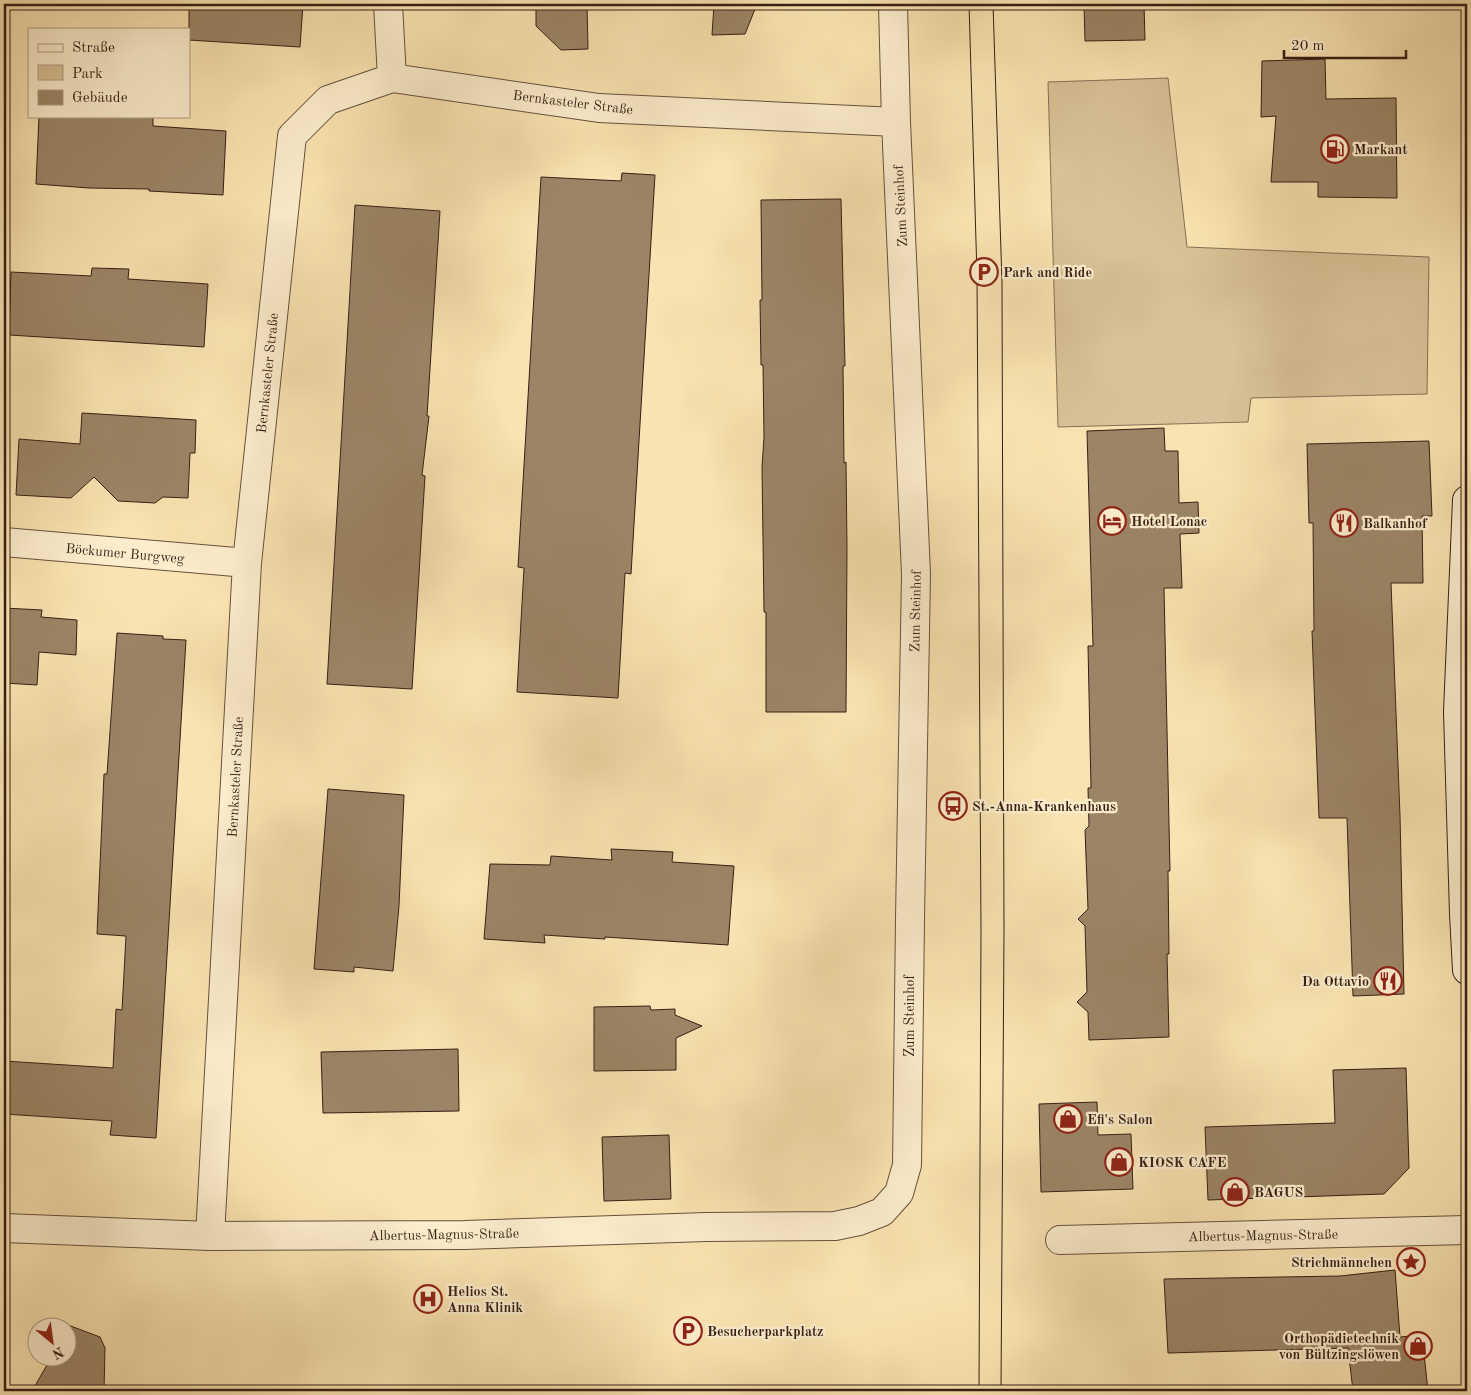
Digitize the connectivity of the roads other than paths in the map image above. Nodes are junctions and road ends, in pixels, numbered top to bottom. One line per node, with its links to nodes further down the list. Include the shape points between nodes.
1 (388, 4): 3 (street)
2 (893, 4): 4 (street, Zum Steinhof)
3 (392, 78): 4 (street, Bernkasteler Straße, via 599,108); 7 (street, Bernkasteler Straße, via 328,100 292,136)
4 (896, 122): 9 (street, Zum Steinhof, via 916,574 907,1165 898,1192)
5 (1467, 500): 8 (street, via 1458,712)
6 (4, 542): 7 (street, Böckumer Burgweg)
7 (247, 563): 12 (street, Bernkasteler Straße)
8 (1467, 970)
9 (882, 1212): 12 (street, Albertus-Magnus-Straße, via 834,1226 464,1235)
10 (4, 1228): 12 (street, Albertus-Magnus-Straße)
11 (1467, 1230): 13 (street, Albertus-Magnus-Straße)
12 (210, 1236)
13 (1060, 1240)

